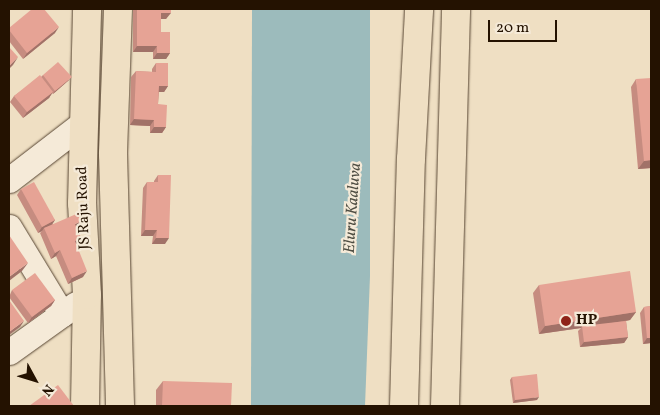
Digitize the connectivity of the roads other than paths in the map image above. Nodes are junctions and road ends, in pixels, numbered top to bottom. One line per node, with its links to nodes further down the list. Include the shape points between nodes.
1 (87, 9): 5 (main road, JS Raju Road)
2 (118, 9): 12 (main road, JS Raju Road, via 113,154)
3 (419, 9): 13 (main road)
4 (456, 9): 14 (main road)
5 (83, 123): 6 (street); 8 (main road, JS Raju Road, via 82,203)
6 (9, 180)
7 (9, 227): 9 (street)
8 (88, 294): 9 (street); 11 (main road, JS Raju Road)
9 (62, 314): 10 (street)
10 (9, 352)
11 (85, 406)
12 (120, 406)
13 (404, 406)
14 (444, 406)

